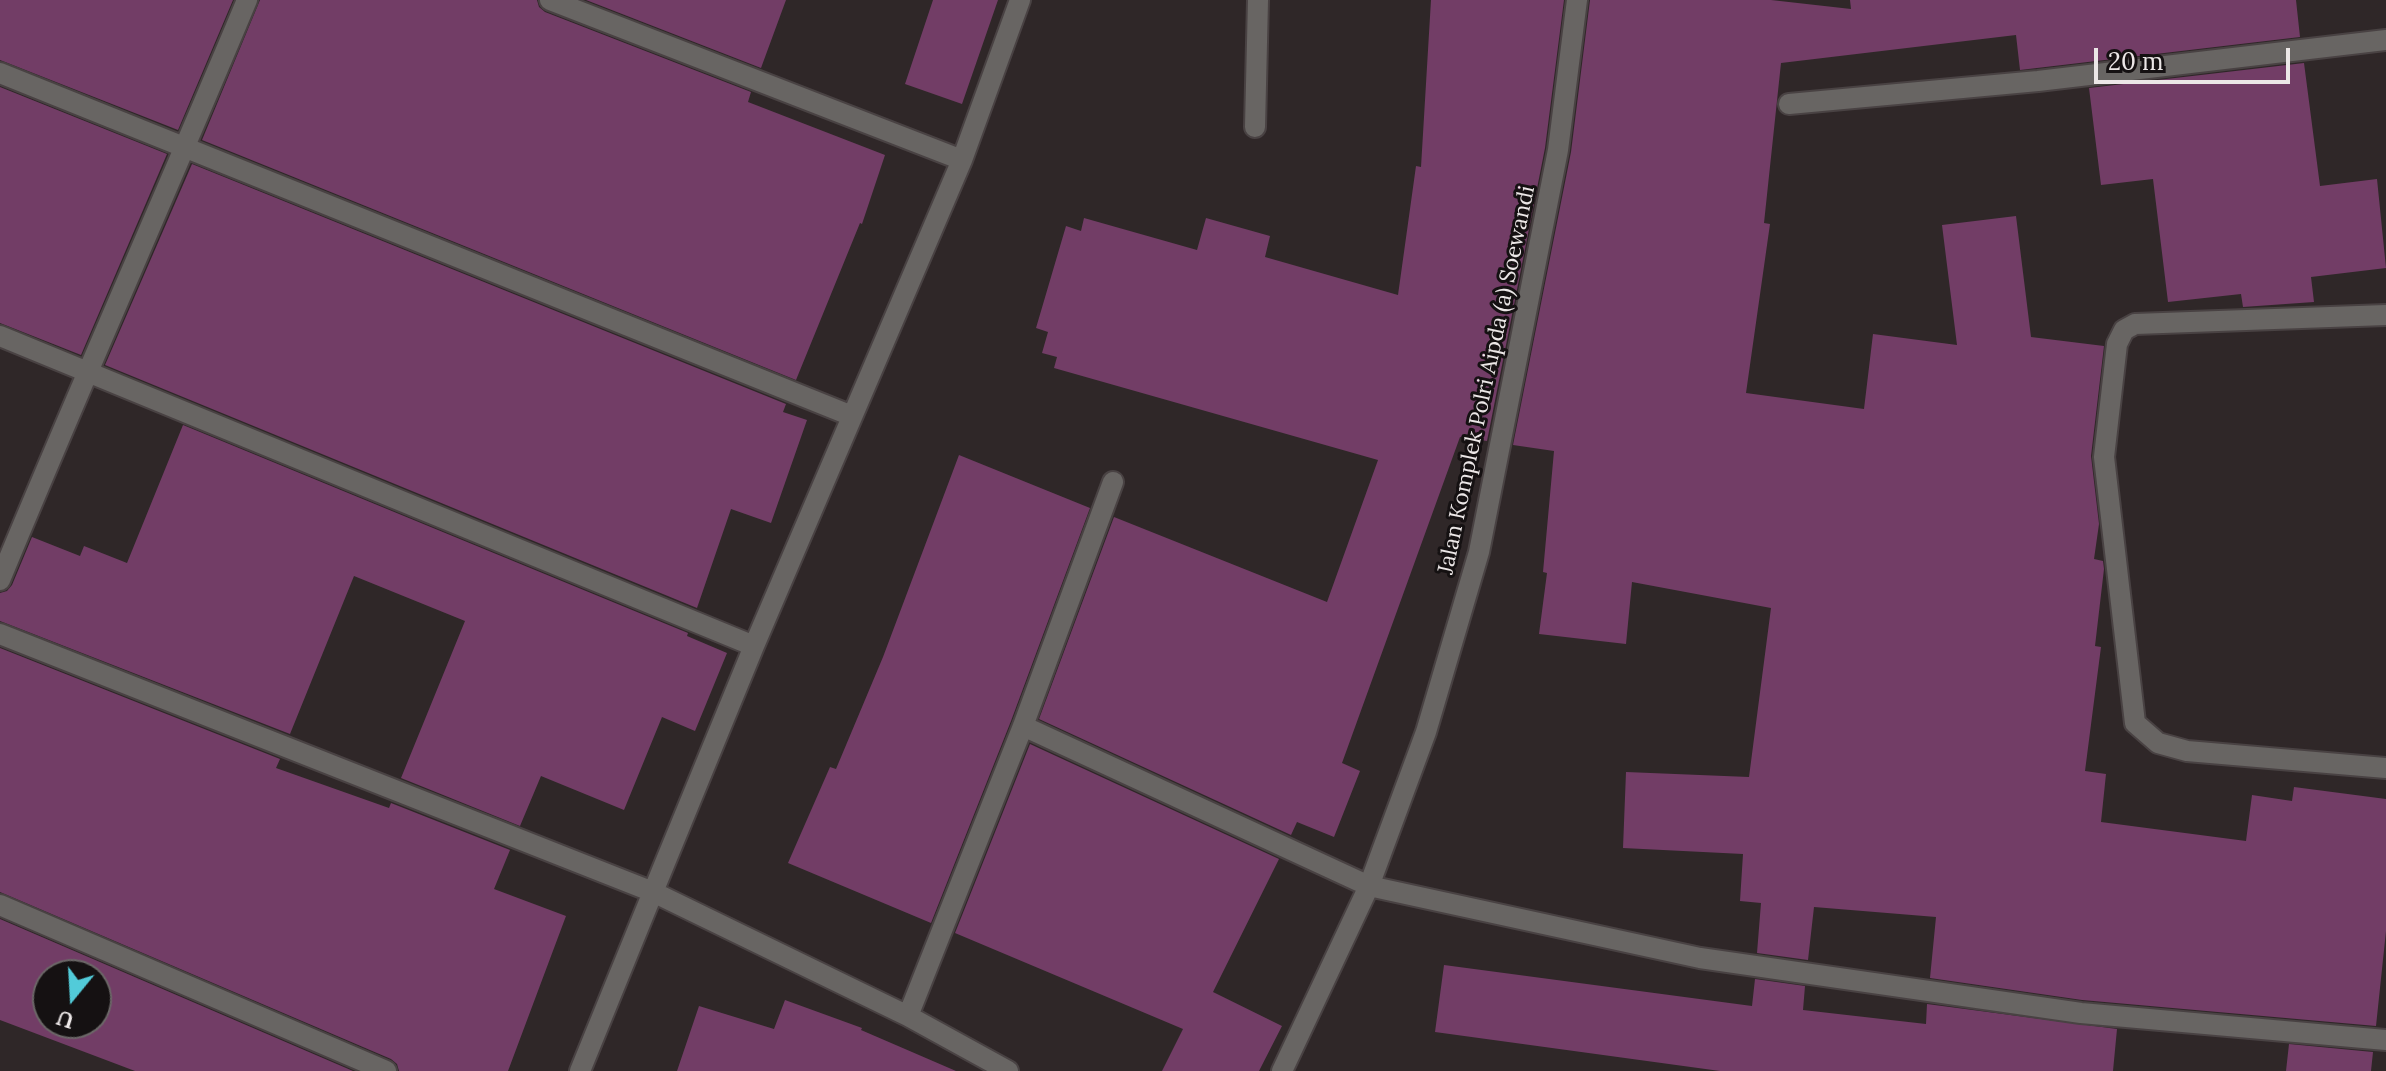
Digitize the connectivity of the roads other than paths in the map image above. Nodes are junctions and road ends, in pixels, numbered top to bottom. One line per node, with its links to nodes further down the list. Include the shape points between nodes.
1 (247, 0): 10 (street)
2 (550, 0): 11 (street)
3 (1020, 0): 11 (street)
4 (1258, 0): 9 (street)
5 (1577, 0): 22 (street, Jalan Komplek Polri Aipda (a) Soewandi, via 1558,150 1479,552 1426,732)
6 (2386, 40): 8 (street)
7 (0, 73): 10 (street)
8 (1789, 104)
9 (1255, 127)
10 (185, 149): 14 (street); 15 (street)
11 (962, 160): 15 (street)
12 (2386, 315): 21 (street, via 2135,324 2124,330 2117,344 2104,457 2135,723 2158,743 2187,751)
13 (0, 336): 14 (street)
14 (87, 371): 17 (street); 19 (street)
15 (852, 416): 19 (street)
16 (1113, 482): 20 (street)
17 (0, 580)
18 (0, 634): 23 (street)
19 (754, 646): 23 (street)
20 (1023, 726): 22 (street); 25 (street)
21 (2386, 768)
22 (1369, 886): 26 (street, via 1700,958 2081,1013); 30 (street, Jalan Komplek Polri Aipda (a) Soewandi)
23 (653, 892): 25 (street); 28 (street)
24 (0, 905): 27 (street)
25 (908, 1016): 29 (street)
26 (2386, 1040)
27 (386, 1071)
28 (580, 1071)
29 (1008, 1071)
30 (1282, 1071)

